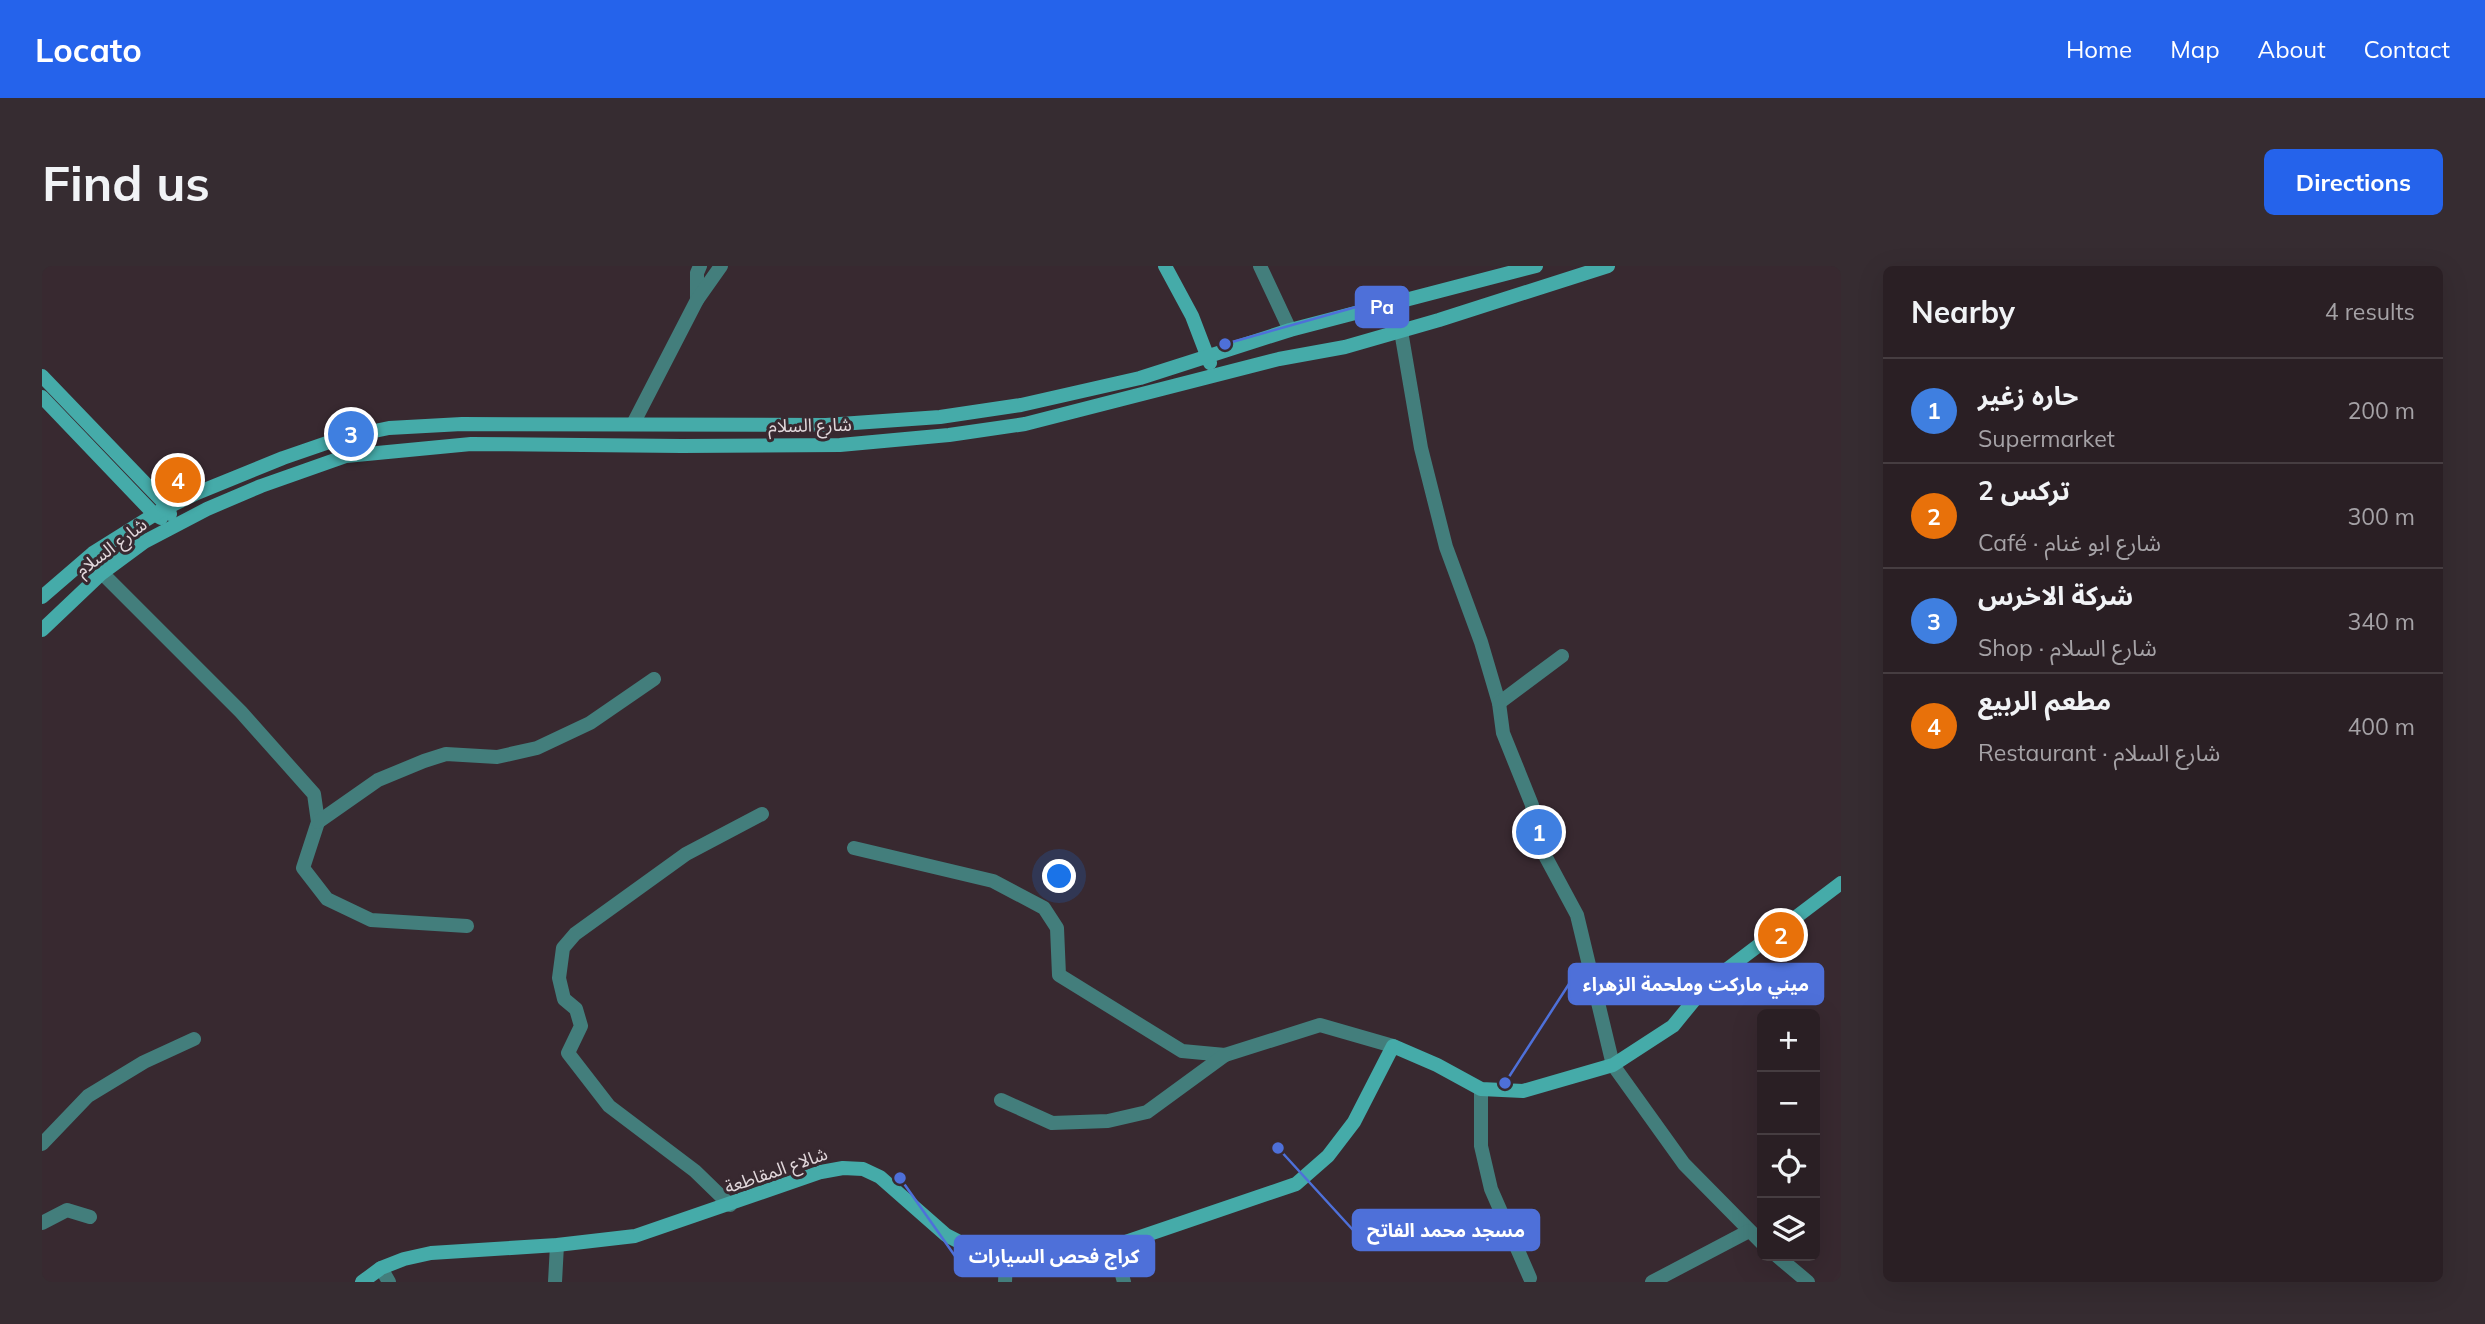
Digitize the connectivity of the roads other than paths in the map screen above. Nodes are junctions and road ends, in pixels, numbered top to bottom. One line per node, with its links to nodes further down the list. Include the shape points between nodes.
1 (700, 266): 7 (street)
2 (721, 266): 7 (street)
3 (1165, 266): 10 (main road)
4 (1260, 266): 8 (street)
5 (1536, 266): 8 (main road, شارع السلام)
6 (1608, 266): 9 (main road, شارع السلام)
7 (697, 300): 14 (street)
8 (1290, 330): 10 (main road, شارع السلام)
9 (1401, 331): 12 (main road, شارع السلام); 23 (street, via 1421,448 1446,547)
10 (1209, 356): 12 (main road); 14 (main road, شارع السلام, via 1034,402 940,417 826,425)
11 (42, 376): 15 (main road)
12 (1214, 376): 17 (main road, شارع السلام, via 1026,424 841,445 471,444 346,456 261,486)
13 (42, 397): 16 (main road)
14 (633, 424): 15 (main road, شارع السلام, via 390,428 341,438 283,458)
15 (168, 507): 16 (main road, شارع السلام); 17 (main road)
16 (154, 514): 17 (main road); 19 (main road, شارع السلام, via 99,548)
17 (174, 526): 18 (main road, شارع السلام)
18 (102, 573): 20 (main road, شارع السلام); 25 (street, via 241,712 314,794)
19 (42, 597)
20 (42, 630)
21 (1562, 656): 23 (street)
22 (654, 679): 25 (street, via 590,723 537,748 498,757 454,753 424,761 378,780)
23 (1499, 703): 32 (street, via 1503,733 1532,806 1535,837 1577,915)
24 (762, 814): 36 (street, via 686,855 575,934 563,948 559,978 581,1026 568,1053 608,1106 695,1171)
25 (318, 822): 28 (street, via 303,868 327,899 371,920)
26 (854, 848): 31 (street, via 993,881 1044,908 1057,928 1059,975 1182,1051)
27 (1841, 883): 32 (main road, via 1726,970 1672,1026)
28 (467, 926)
29 (194, 1039): 35 (street, via 88,1096)
30 (1393, 1046): 31 (street, via 1320,1025); 33 (main road); 42 (main road, شالاع المقاطعة, via 1354,1122 1328,1156 1296,1184)
31 (1225, 1055): 34 (street, via 1147,1112 1108,1121 1052,1123)
32 (1613, 1065): 33 (main road, via 1523,1091); 39 (street, via 1684,1164)
33 (1481, 1088): 46 (street, via 1481,1146 1491,1189)
34 (1001, 1100)
35 (42, 1144)
36 (730, 1205): 41 (main road, شالاع المقاطعة, via 635,1237); 43 (main road, شالاع المقاطعة, via 821,1172 863,1169 880,1177 946,1235)
37 (90, 1216): 38 (street, via 67,1210)
38 (42, 1223)
39 (1749, 1231): 40 (street); 52 (street)
40 (1757, 1238)
41 (557, 1245): 45 (main road, شالاع المقاطعة, via 431,1253); 49 (street)
42 (1114, 1246): 43 (main road, شالاع المقاطعة); 51 (street)
43 (1006, 1261): 50 (street)
44 (1783, 1261): 53 (street)
45 (381, 1268): 47 (main road, شالاع المقاطعة); 48 (street)
46 (1530, 1278)
47 (362, 1282)
48 (389, 1282)
49 (555, 1282)
50 (1005, 1282)
51 (1124, 1282)
52 (1652, 1282)
53 (1808, 1282)

